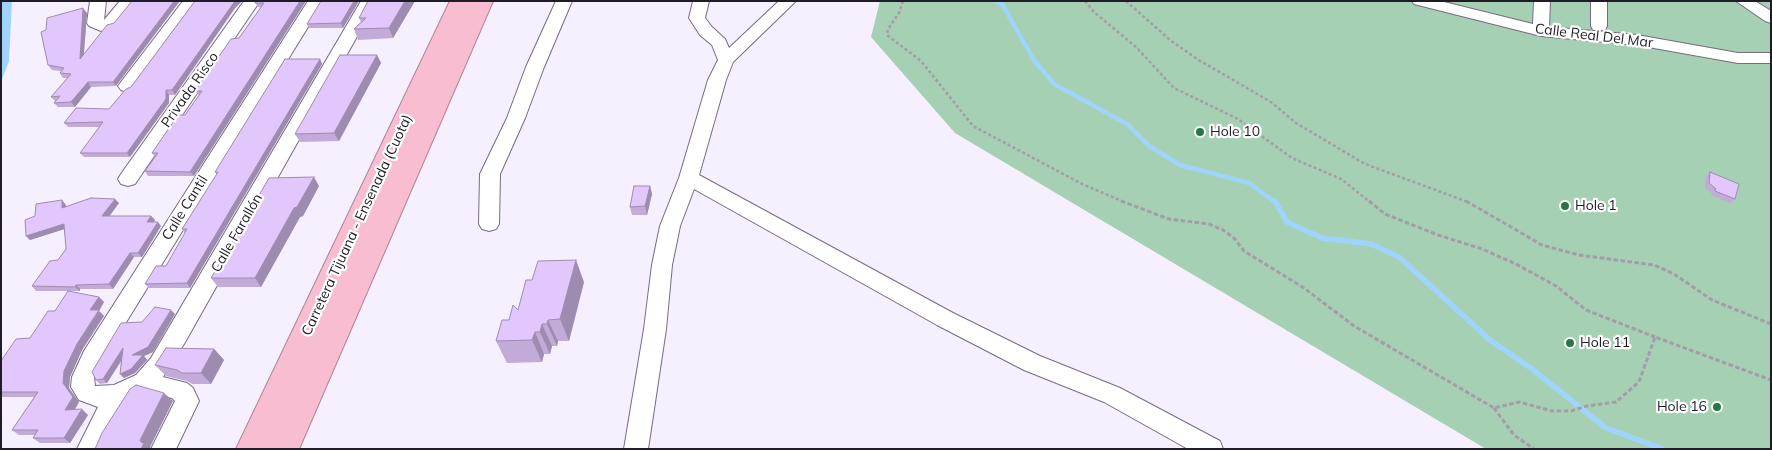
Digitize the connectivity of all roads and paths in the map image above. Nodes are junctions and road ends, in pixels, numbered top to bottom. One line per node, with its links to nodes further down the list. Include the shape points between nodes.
1 (98, 1): 2 (street, via 95,23 100,26 114,19)
2 (129, 1)
3 (191, 1): 28 (street)
4 (252, 1): 29 (street, Privada Risco)
5 (316, 1): 36 (street, Calle Cantil, via 92,358 82,387 87,393 99,397)
6 (369, 1): 35 (street, Calle Farallón, via 176,338)
7 (444, 1): 27 (highway, via 431,44)
8 (461, 1): 27 (highway, Carretera Tijuana - Ensenada (Cuota))
9 (482, 1): 41 (highway, Carretera Tijuana - Ensenada (Cuota))
10 (564, 1): 31 (street, via 490,174)
11 (701, 1): 26 (street, via 697,18 719,42)
12 (788, 1): 26 (street)
13 (903, 1): 37 (path, via 887,35 914,54 973,126 1082,184 1144,211 1169,219 1209,224 1223,230 1251,256 1304,288 1354,326)
14 (1085, 1): 33 (path, via 1136,47 1174,88 1238,119 1292,158 1341,179 1385,214 1516,264 1556,286 1586,310)
15 (1126, 1): 32 (path, via 1197,59 1272,102 1296,123 1365,164 1466,201 1542,245 1579,255 1654,265 1674,274 1712,300)
16 (1460, 1): 23 (street, Calle Real Del Mar)
17 (1542, 1): 23 (street)
18 (1599, 1): 22 (street)
19 (1744, 1): 21 (street)
20 (1424, 2): 23 (street, Calle Real Del Mar)
21 (1771, 18)
22 (1599, 26): 23 (street, Calle Real Del Mar); 24 (street, Calle Real Del Mar, via 1717,45)
23 (1542, 27): 25 (street, Calle Real Del Mar, via 1723,56)
24 (1771, 46)
25 (1771, 58)
26 (726, 60): 30 (street, via 717,80)
27 (430, 66): 40 (highway, Carretera Tijuana - Ensenada (Cuota))
28 (126, 86)
29 (128, 178)
30 (689, 178): 42 (street, via 670,226 662,265 656,329); 43 (street, via 945,319 1032,362 1112,396)
31 (489, 224)
32 (1771, 324)
33 (1654, 337): 34 (path); 37 (path, via 1639,382 1616,402 1572,411 1552,411 1519,402)
34 (1771, 380)
35 (144, 382): 36 (street, Calle Farallón); 39 (street, via 179,390 187,401)
36 (116, 395): 38 (street)
37 (1494, 408): 44 (path, via 1514,435)
38 (89, 449)
39 (164, 449)
40 (252, 449)
41 (282, 449)
42 (636, 449)
43 (1211, 449)
44 (1534, 449)

